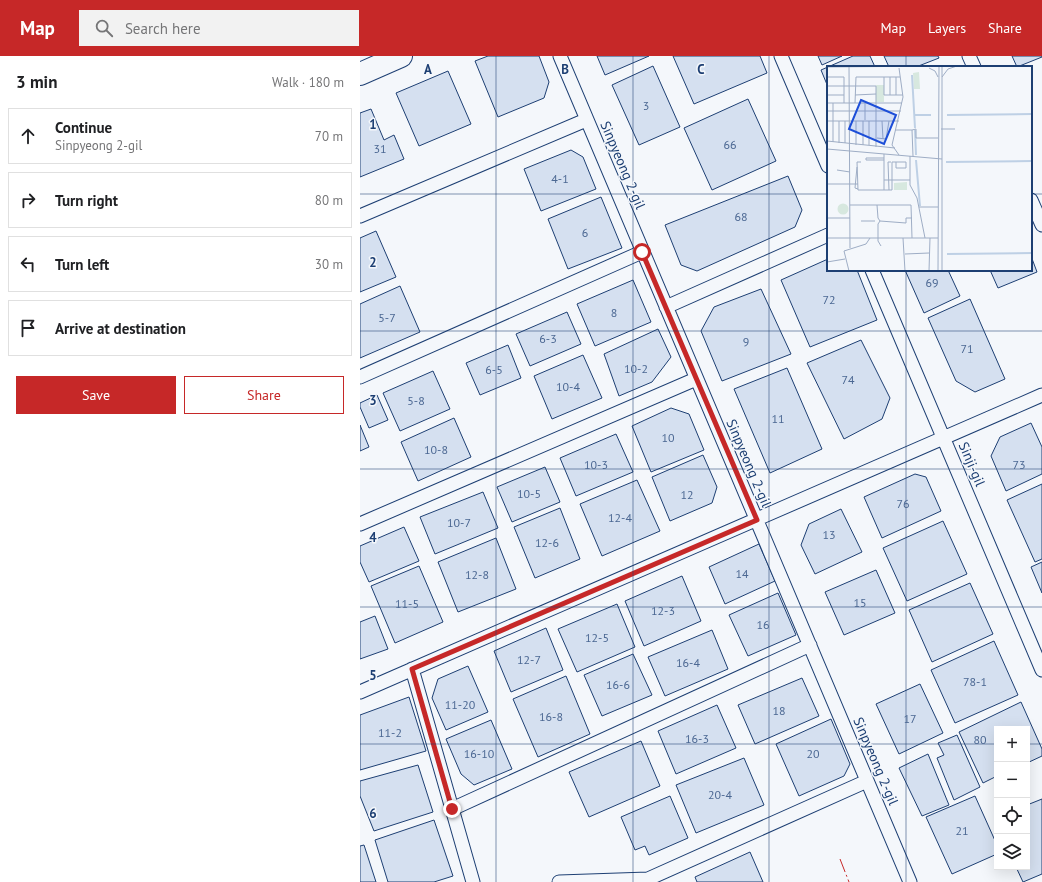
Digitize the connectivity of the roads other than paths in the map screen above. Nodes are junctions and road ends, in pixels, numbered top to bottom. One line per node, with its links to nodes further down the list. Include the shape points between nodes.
1 (402, 56): 6 (street)
2 (560, 56): 7 (lane, Sinpyeong 2-gil)
3 (781, 56): 8 (lane)
4 (969, 56): 5 (lane)
5 (974, 66)
6 (360, 74)
7 (586, 120): 10 (lane); 13 (lane, Sinpyeong 2-gil)
8 (827, 164)
9 (1032, 202): 11 (lane)
10 (360, 216)
11 (1042, 225)
12 (827, 235): 15 (lane)
13 (642, 252): 15 (lane, Sinpyeong 2-gil); 16 (lane)
14 (872, 271): 19 (lane, Sinji-gil)
15 (666, 307): 17 (lane, Sinpyeong 2-gil)
16 (360, 377)
17 (696, 379): 20 (lane, Sinpyeong 2-gil); 21 (lane)
18 (1042, 395): 19 (lane)
19 (944, 438): 20 (lane); 24 (lane, Sinji-gil)
20 (757, 520): 22 (lane, Sinpyeong 2-gil); 23 (lane)
21 (360, 524)
22 (810, 645): 26 (lane, Sinpyeong 2-gil); 27 (lane)
23 (412, 669): 25 (lane); 27 (lane)
24 (1042, 670)
25 (360, 692)
26 (867, 781): 28 (lane); 31 (lane, Sinpyeong 2-gil)
27 (452, 809): 29 (lane)
28 (649, 880): 30 (lane)
29 (473, 882)
30 (558, 882)
31 (910, 882)

